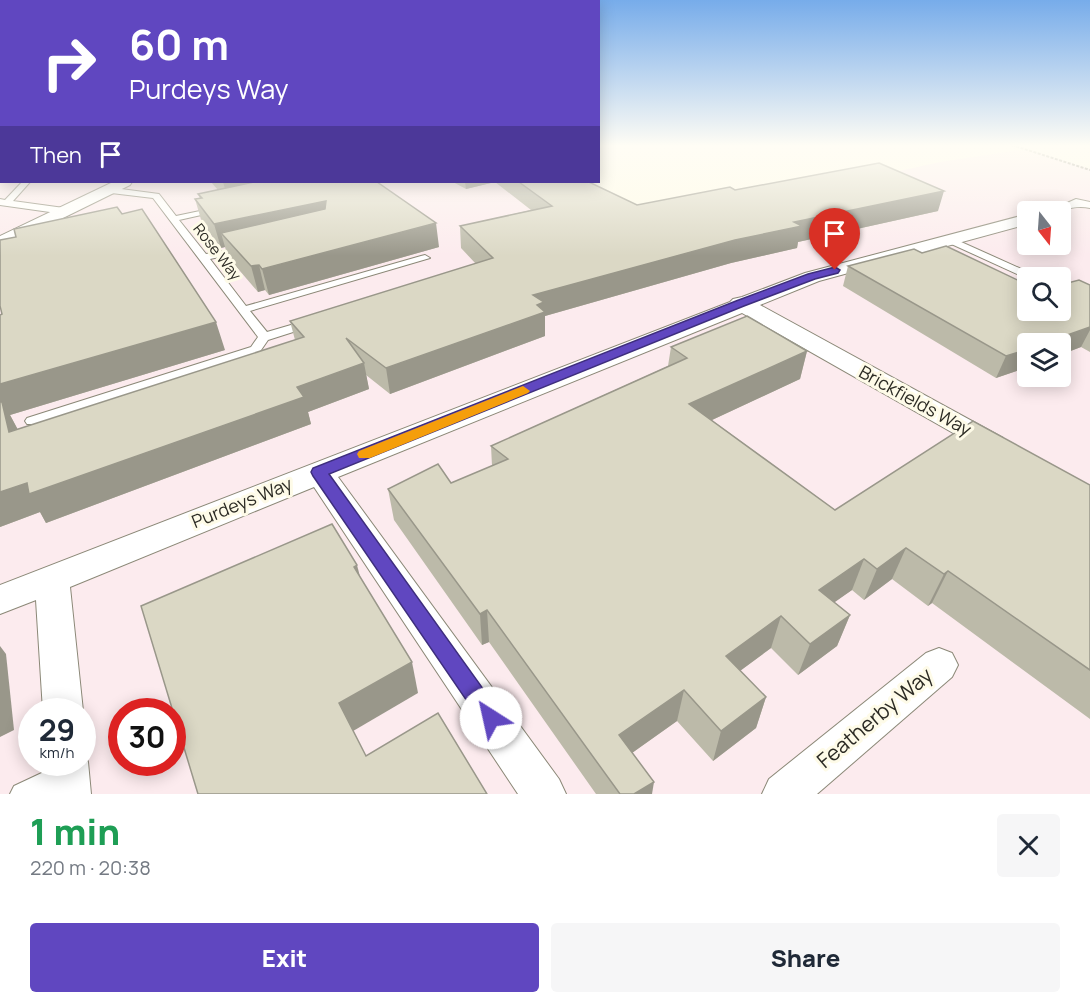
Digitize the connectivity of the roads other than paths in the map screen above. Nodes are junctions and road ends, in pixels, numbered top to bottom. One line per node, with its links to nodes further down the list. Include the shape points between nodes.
1 (25, 183): 4 (lane)
2 (122, 183): 3 (street)
3 (106, 190): 8 (street); 9 (lane, Rose Way, via 156,196)
4 (4, 202): 8 (lane)
5 (1071, 204): 6 (lane)
6 (1090, 205)
7 (231, 206): 9 (lane)
8 (64, 211): 12 (street)
9 (172, 219): 14 (lane, Rose Way)
10 (1017, 222): 11 (street, Purdeys Way)
11 (950, 240): 16 (lane); 17 (street, Purdeys Way, via 812,276)
12 (0, 243)
13 (259, 245): 14 (lane)
14 (203, 258): 18 (lane, Rose Way)
15 (425, 258): 18 (lane)
16 (1017, 271)
17 (740, 303): 22 (street, Brickfields Way); 23 (street, Purdeys Way)
18 (243, 310): 20 (lane, Rose Way)
19 (320, 320): 20 (lane)
20 (264, 338): 21 (lane, via 255,350 236,357)
21 (32, 421)
22 (1018, 458)
23 (319, 472): 24 (street, Purdeys Way); 30 (street)
24 (52, 581): 25 (street, Purdeys Way); 27 (street)
25 (0, 600)
26 (939, 665): 31 (street, Featherby Way)
27 (62, 698)
28 (68, 776): 29 (lane)
29 (22, 794)
30 (544, 794)
31 (784, 794)

